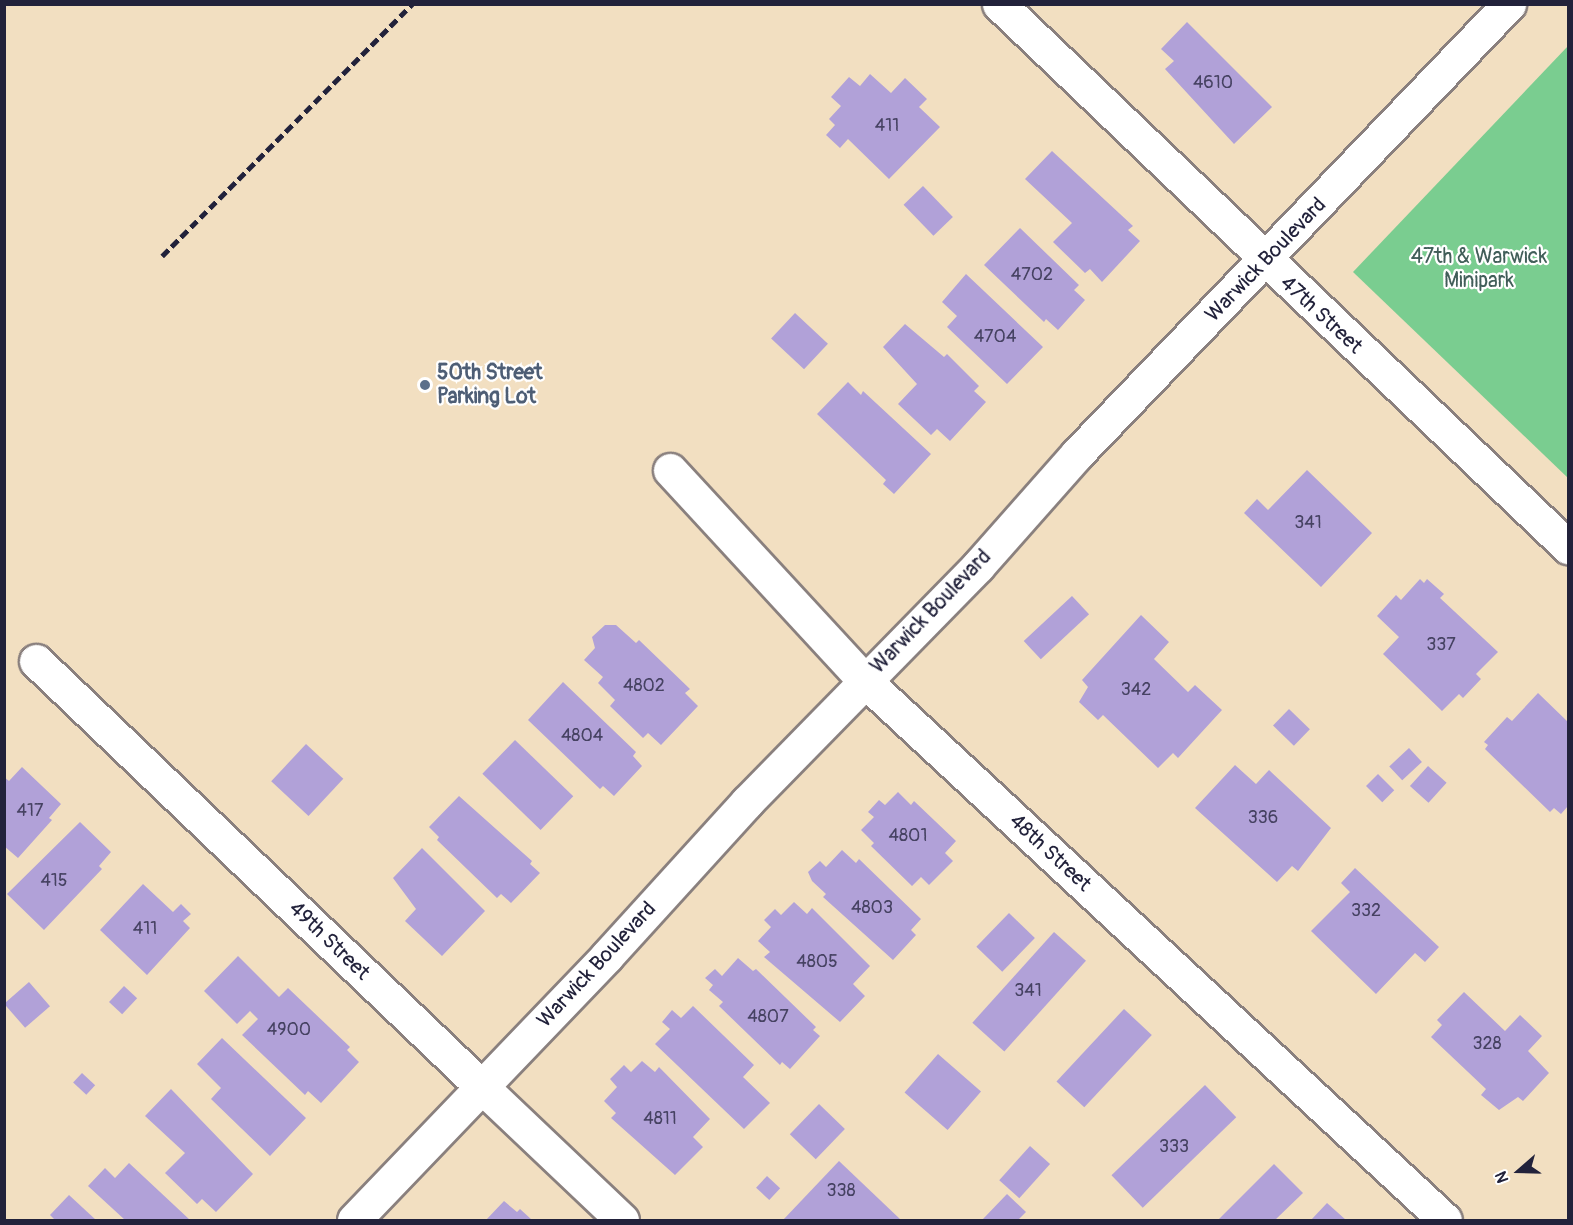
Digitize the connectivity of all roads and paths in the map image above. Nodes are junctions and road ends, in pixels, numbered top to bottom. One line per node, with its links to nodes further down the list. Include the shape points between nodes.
1 (999, 4): 3 (street, 47th Street)
2 (1509, 4): 3 (street, Warwick Boulevard)
3 (1265, 261): 5 (street, 47th Street); 7 (street, Warwick Boulevard, via 1077,454 978,566)
4 (670, 470): 7 (street, 48th Street)
5 (1569, 547)
6 (36, 661): 8 (street, 49th Street)
7 (864, 680): 8 (street, Warwick Boulevard); 11 (street, 48th Street)
8 (482, 1087): 9 (street, Warwick Boulevard); 10 (street, 49th Street)
9 (354, 1221)
10 (622, 1221)
11 (1445, 1221)

